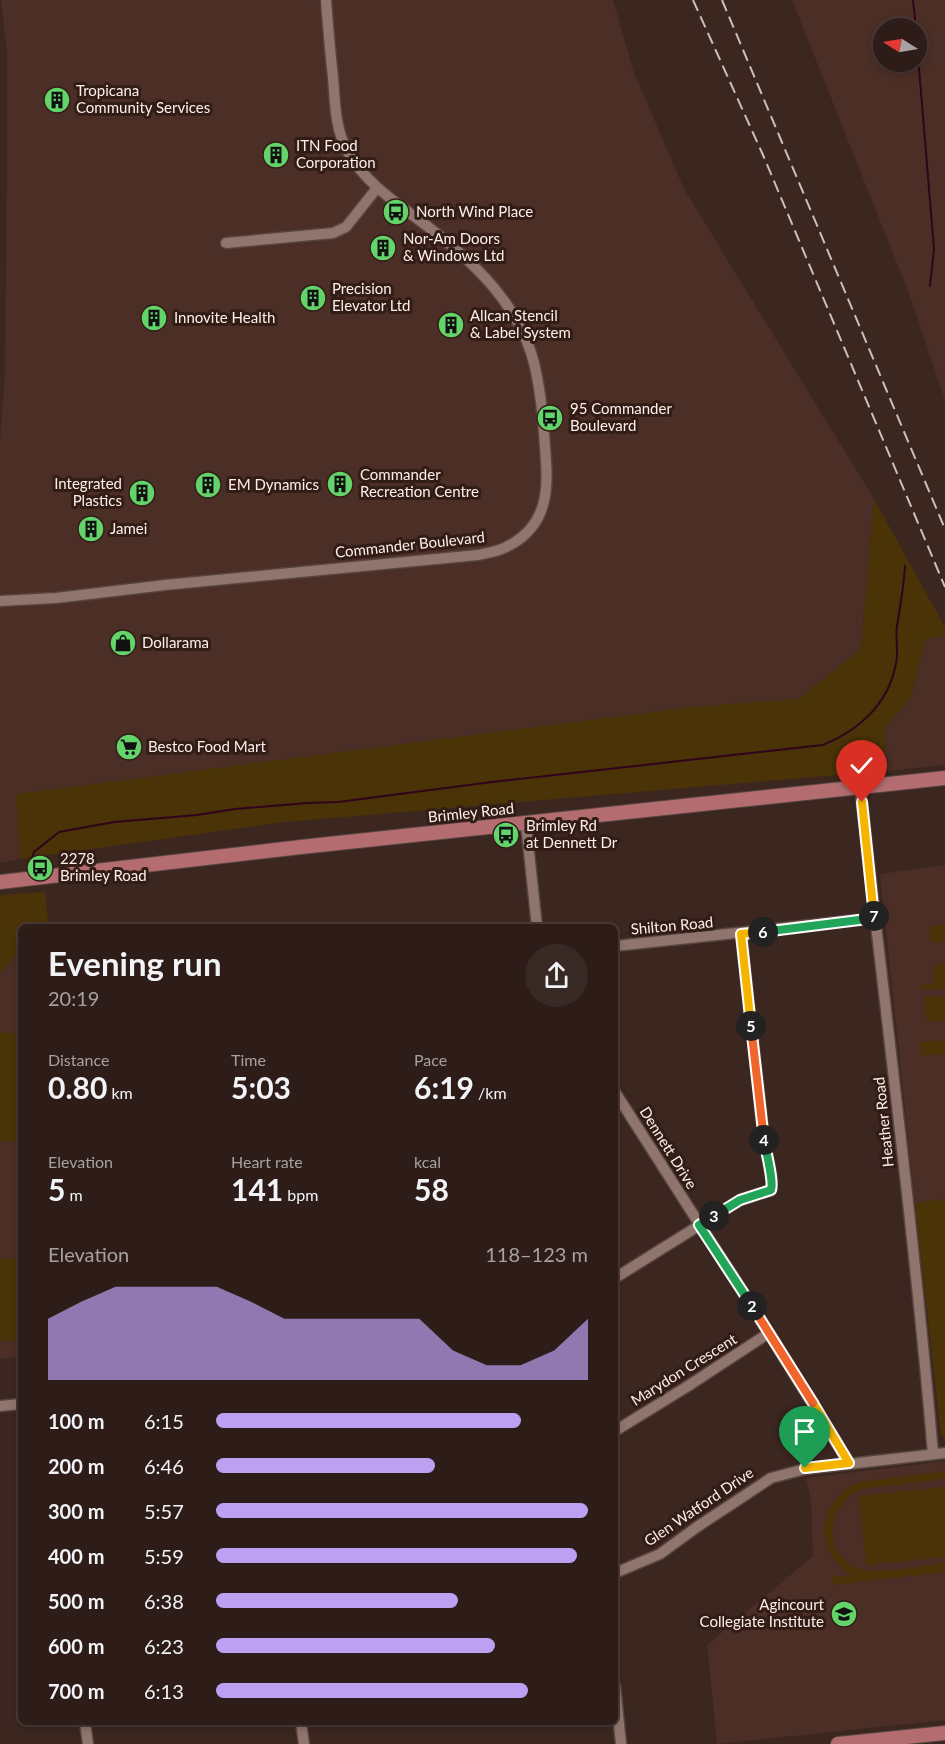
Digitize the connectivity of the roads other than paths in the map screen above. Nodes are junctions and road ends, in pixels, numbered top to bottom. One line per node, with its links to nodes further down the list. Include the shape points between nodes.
1 (326, 0): 2 (street, Commander Boulevard, via 338,128 346,150)
2 (377, 188): 3 (street, via 346,227 333,233); 4 (street, Commander Boulevard, via 468,259 495,288 519,326 534,364 548,485 546,502 524,536 504,549 478,555)
3 (226, 243)
4 (0, 601)
5 (945, 778): 6 (main road, Brimley Road)
6 (860, 786): 7 (main road, Brimley Road); 9 (street, Heather Road)
7 (526, 824): 8 (main road, Brimley Road); 10 (street)
8 (0, 882)
9 (875, 918): 11 (street, Shilton Road); 21 (street, Heather Road, via 901,1122)
10 (537, 924)
11 (741, 934): 12 (street, Shilton Road); 14 (street, via 764,1139 773,1184 767,1193 740,1200)
12 (618, 946)
13 (618, 1097): 14 (street, Dennett Drive)
14 (699, 1225): 15 (street); 16 (street, Dennett Drive)
15 (618, 1276)
16 (769, 1333): 19 (street, Marydon Crescent); 22 (street, Dennett Drive)
17 (18, 1404): 18 (street)
18 (0, 1406)
19 (618, 1429)
20 (945, 1453): 21 (street, Glen Watford Drive)
21 (933, 1454): 22 (street, Glen Watford Drive)
22 (849, 1463): 23 (street, Glen Watford Drive, via 793,1470 765,1480 660,1554)
23 (618, 1572)
24 (618, 1714): 31 (street)
25 (85, 1725): 29 (street)
26 (301, 1725): 30 (street)
27 (945, 1733): 28 (main road)
28 (889, 1742): 32 (main road)
29 (87, 1744)
30 (304, 1744)
31 (621, 1744)
32 (838, 1744)

